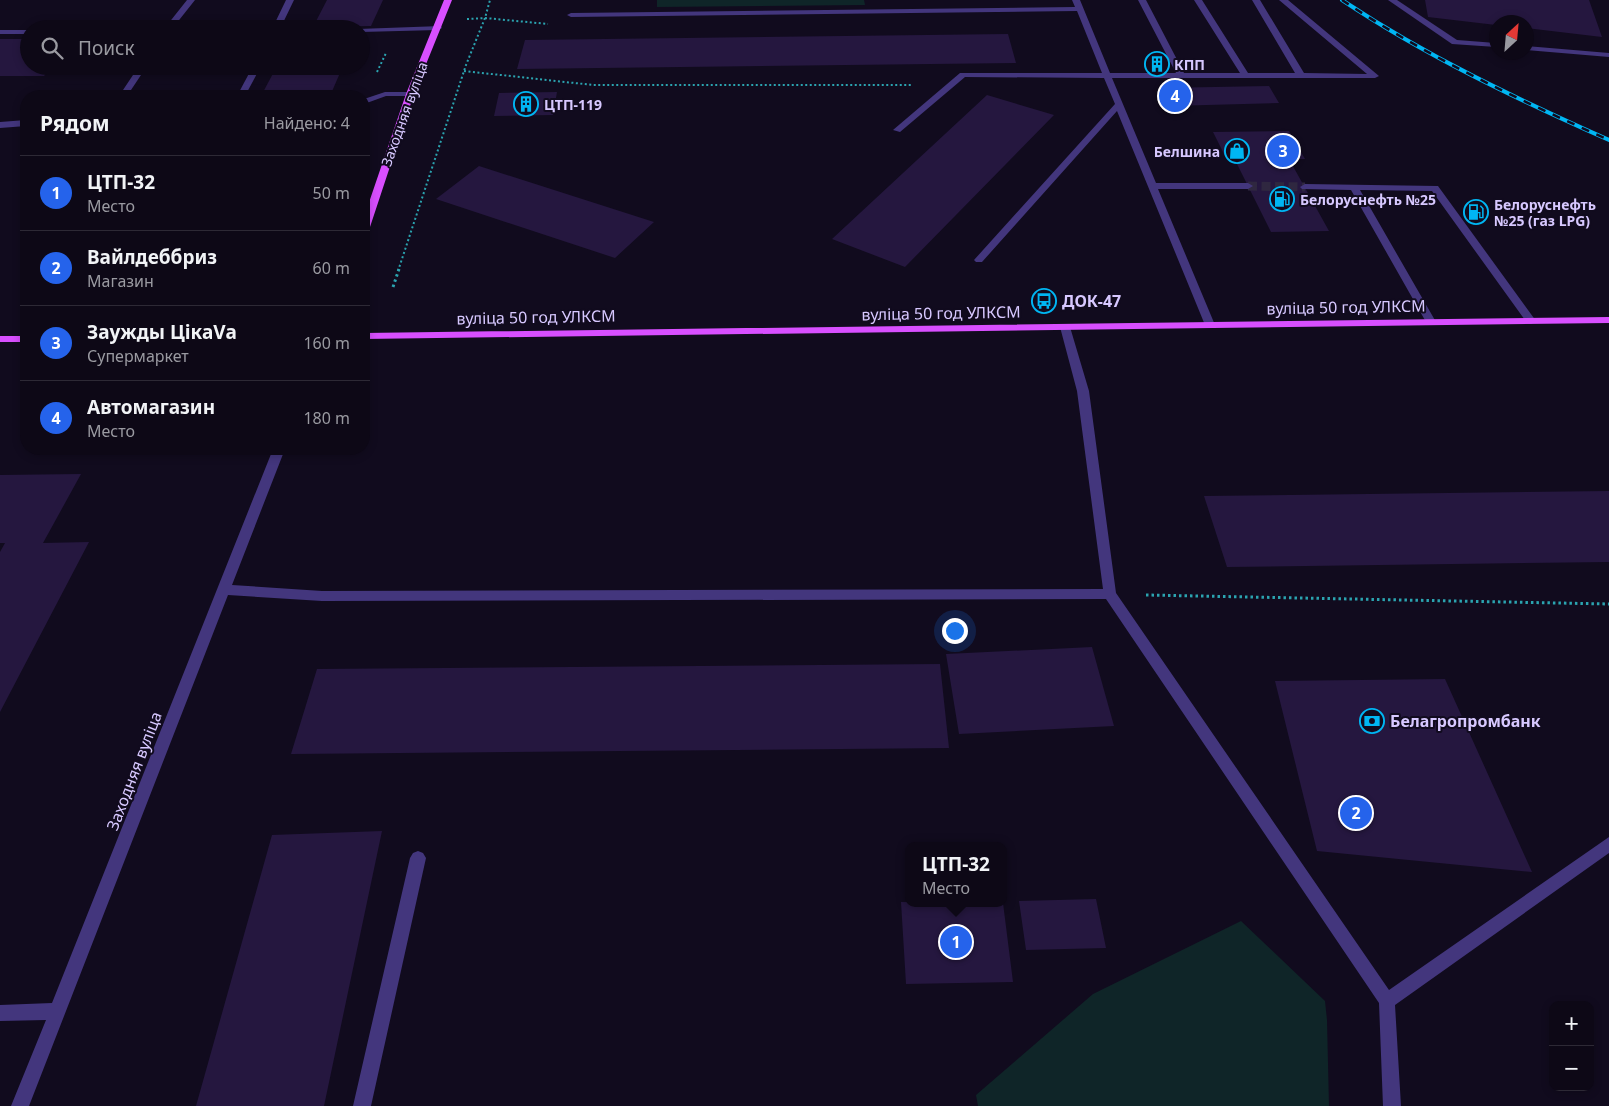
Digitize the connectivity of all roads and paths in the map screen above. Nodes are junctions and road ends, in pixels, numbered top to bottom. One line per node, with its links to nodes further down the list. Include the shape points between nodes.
1 (191, 0): 13 (street)
2 (290, 0): 14 (street)
3 (448, 0): 15 (main road, Заходняя вуліца)
4 (490, 0): 22 (path)
5 (1076, 0): 11 (street)
6 (1142, 0): 26 (street)
7 (1198, 0): 27 (street)
8 (1256, 0): 28 (street)
9 (1283, 0): 28 (street, via 1375,76)
10 (1392, 0): 19 (street, via 1455,42)
11 (1080, 9): 12 (street); 23 (street)
12 (571, 15)
13 (175, 20)
14 (280, 20)
15 (438, 28): 16 (street); 32 (main road, Заходняя вуліца)
16 (370, 30)
17 (0, 32): 18 (street)
18 (20, 32)
19 (1489, 44)
20 (1534, 49): 21 (street)
21 (1609, 55)
22 (464, 71): 29 (path, via 593,85); 44 (path)
23 (1107, 74): 26 (street); 29 (street, via 963,75); 34 (street)
24 (137, 75): 30 (street)
25 (252, 75): 31 (street)
26 (1181, 75): 27 (street)
27 (1246, 76): 28 (street)
28 (1301, 76)
29 (950, 84): 37 (street)
30 (127, 90)
31 (244, 90)
32 (410, 94): 33 (street, via 385,94); 42 (main road, Заходняя вуліца)
33 (370, 100)
34 (1119, 104): 38 (street); 43 (street)
35 (20, 123): 36 (street)
36 (0, 125)
37 (897, 130)
38 (1153, 186): 39 (street); 48 (street)
39 (1248, 186)
40 (1305, 187): 41 (street)
41 (1354, 187): 46 (street, via 1435,188); 47 (street)
42 (370, 212)
43 (979, 260)
44 (393, 287)
45 (1609, 320): 46 (main road, вуліца 50 год УЛКСМ)
46 (1531, 321): 47 (main road, вуліца 50 год УЛКСМ)
47 (1431, 322): 48 (main road, вуліца 50 год УЛКСМ)
48 (1210, 326): 49 (main road, вуліца 50 год УЛКСМ)
49 (1065, 327): 50 (main road, вуліца 50 год УЛКСМ); 55 (street, via 1083,391)
50 (370, 336)
51 (0, 339): 52 (main road)
52 (20, 339)
53 (277, 455): 54 (street, Заходняя вуліца)
54 (224, 590): 55 (street, via 322,596); 60 (street, Заходняя вуліца)
55 (1110, 594): 56 (path); 59 (street)
56 (1609, 604)
57 (1609, 844): 59 (street)
58 (418, 858): 63 (street)
59 (1387, 1001): 64 (street)
60 (58, 1011): 61 (street); 62 (street, Заходняя вуліца)
61 (0, 1013)
62 (20, 1106)
63 (362, 1106)
64 (1392, 1106)

